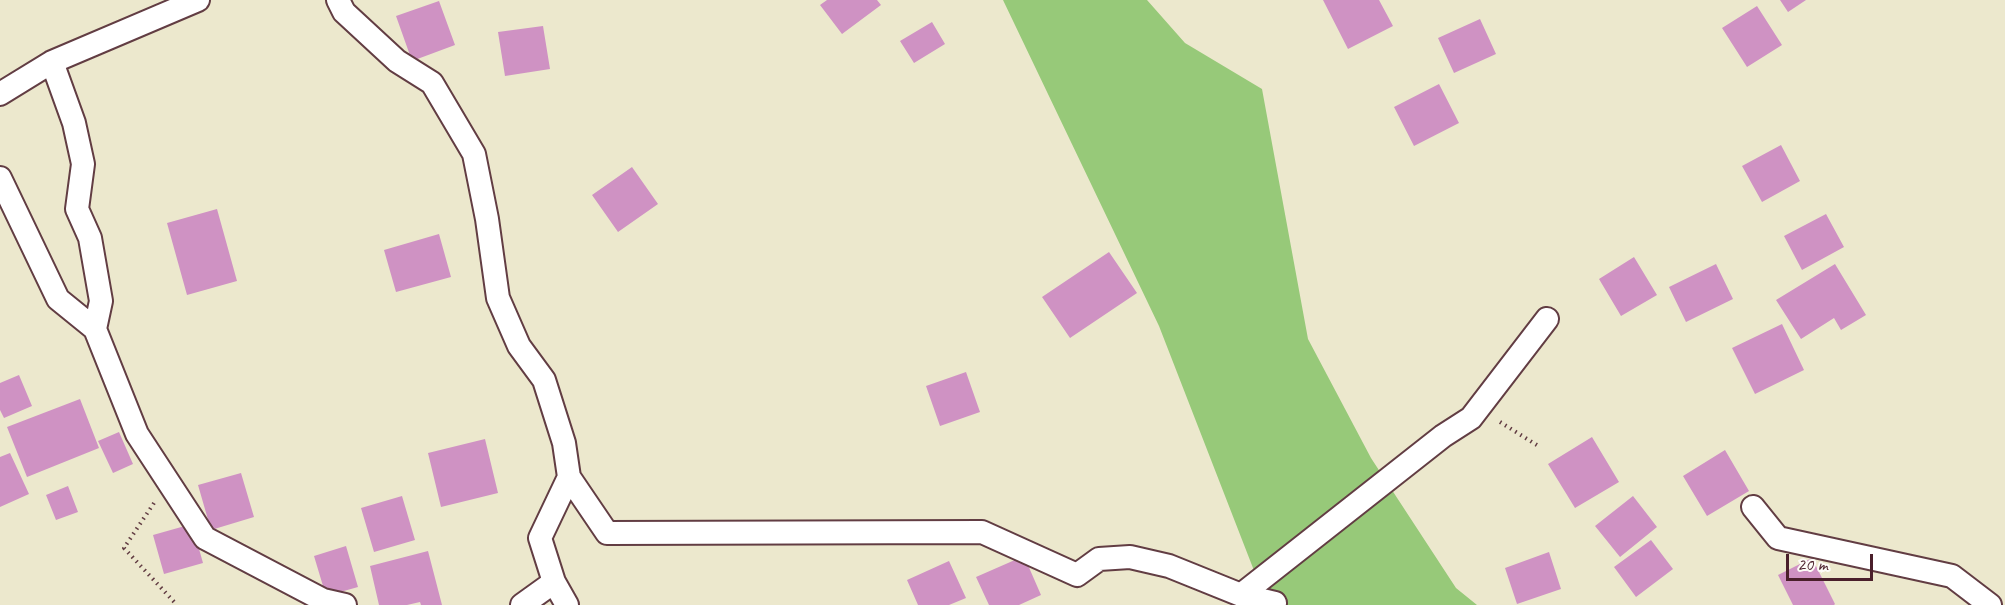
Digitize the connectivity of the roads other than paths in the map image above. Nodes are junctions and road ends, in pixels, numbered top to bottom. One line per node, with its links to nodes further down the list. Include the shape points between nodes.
1 (198, 0): 3 (street)
2 (338, 0): 8 (street, via 344,12 397,61 432,82 474,154 498,298 519,346 544,380 564,443)
3 (52, 62): 4 (street); 7 (street, via 74,123 83,164 77,209 90,238 101,301)
4 (0, 94)
5 (0, 178): 7 (street, via 58,299)
6 (1547, 319): 11 (street, via 1471,417)
7 (95, 328): 12 (street, via 136,434 205,538 323,600)
8 (569, 477): 10 (street, via 540,538); 11 (street, via 607,533 982,532 1077,575 1100,559 1130,557 1169,566)
9 (1753, 507): 16 (street, via 1778,538 1952,576)
10 (554, 582): 13 (street); 14 (street)
11 (1241, 595): 15 (street)
12 (345, 605)
13 (522, 605)
14 (567, 605)
15 (1274, 605)
16 (1990, 605)

